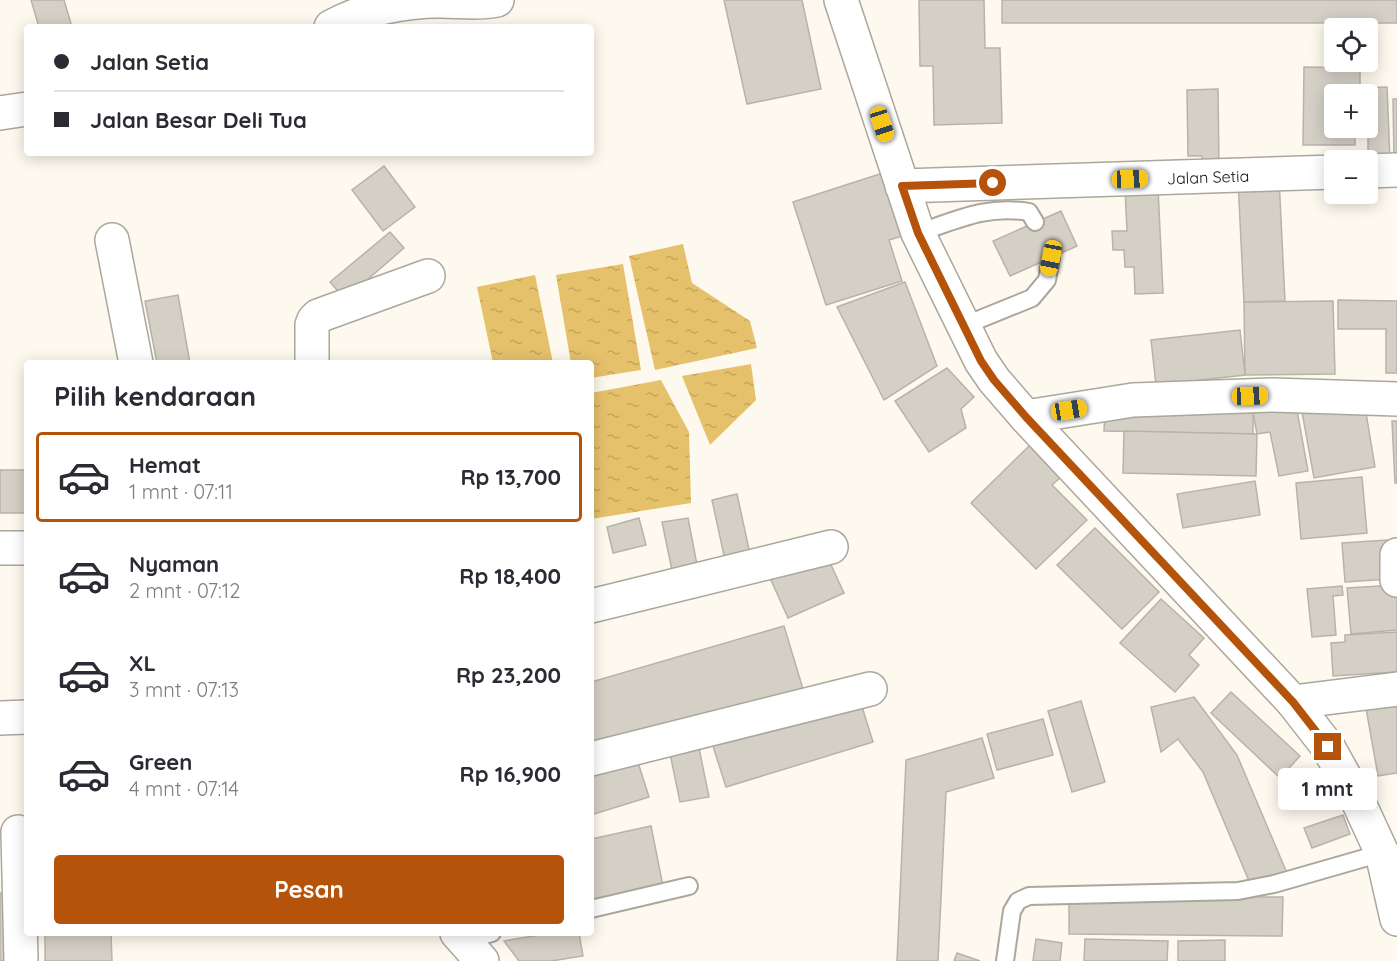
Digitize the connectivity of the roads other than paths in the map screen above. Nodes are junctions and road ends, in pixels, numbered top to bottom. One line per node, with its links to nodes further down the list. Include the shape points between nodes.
1 (497, 0): 3 (street, via 420,2 376,10)
2 (841, 0): 9 (street)
3 (337, 24)
4 (24, 109): 5 (street)
5 (0, 113)
6 (1397, 170): 7 (street)
7 (1378, 171)
8 (1324, 172): 9 (street, Jalan Setia)
9 (902, 186): 11 (street)
10 (1035, 222): 11 (lane, via 1029,212 1007,208)
11 (918, 233): 15 (street)
12 (112, 240): 16 (street)
13 (1051, 258): 15 (lane, via 1047,280 1032,298)
14 (428, 276): 17 (street, via 318,316 312,325)
15 (963, 326): 19 (street, via 994,380)
16 (135, 360)
17 (312, 360)
18 (1397, 399): 19 (street, via 1273,395 1133,400)
19 (1026, 417): 28 (street)
20 (831, 547): 25 (street)
21 (0, 548): 22 (street)
22 (24, 548)
23 (1397, 555): 24 (street)
24 (1397, 580)
25 (594, 605)
26 (870, 689): 31 (street)
27 (1397, 689): 28 (street)
28 (1293, 702): 33 (street, via 1328,747)
29 (24, 717): 30 (street)
30 (0, 718)
31 (594, 758)
32 (15, 832): 37 (street)
33 (1382, 853): 36 (street); 38 (lane, via 1238,891 1029,896 1018,901 1012,911)
34 (689, 886): 35 (lane)
35 (594, 908)
36 (1397, 919)
37 (21, 961)
38 (1005, 961)

